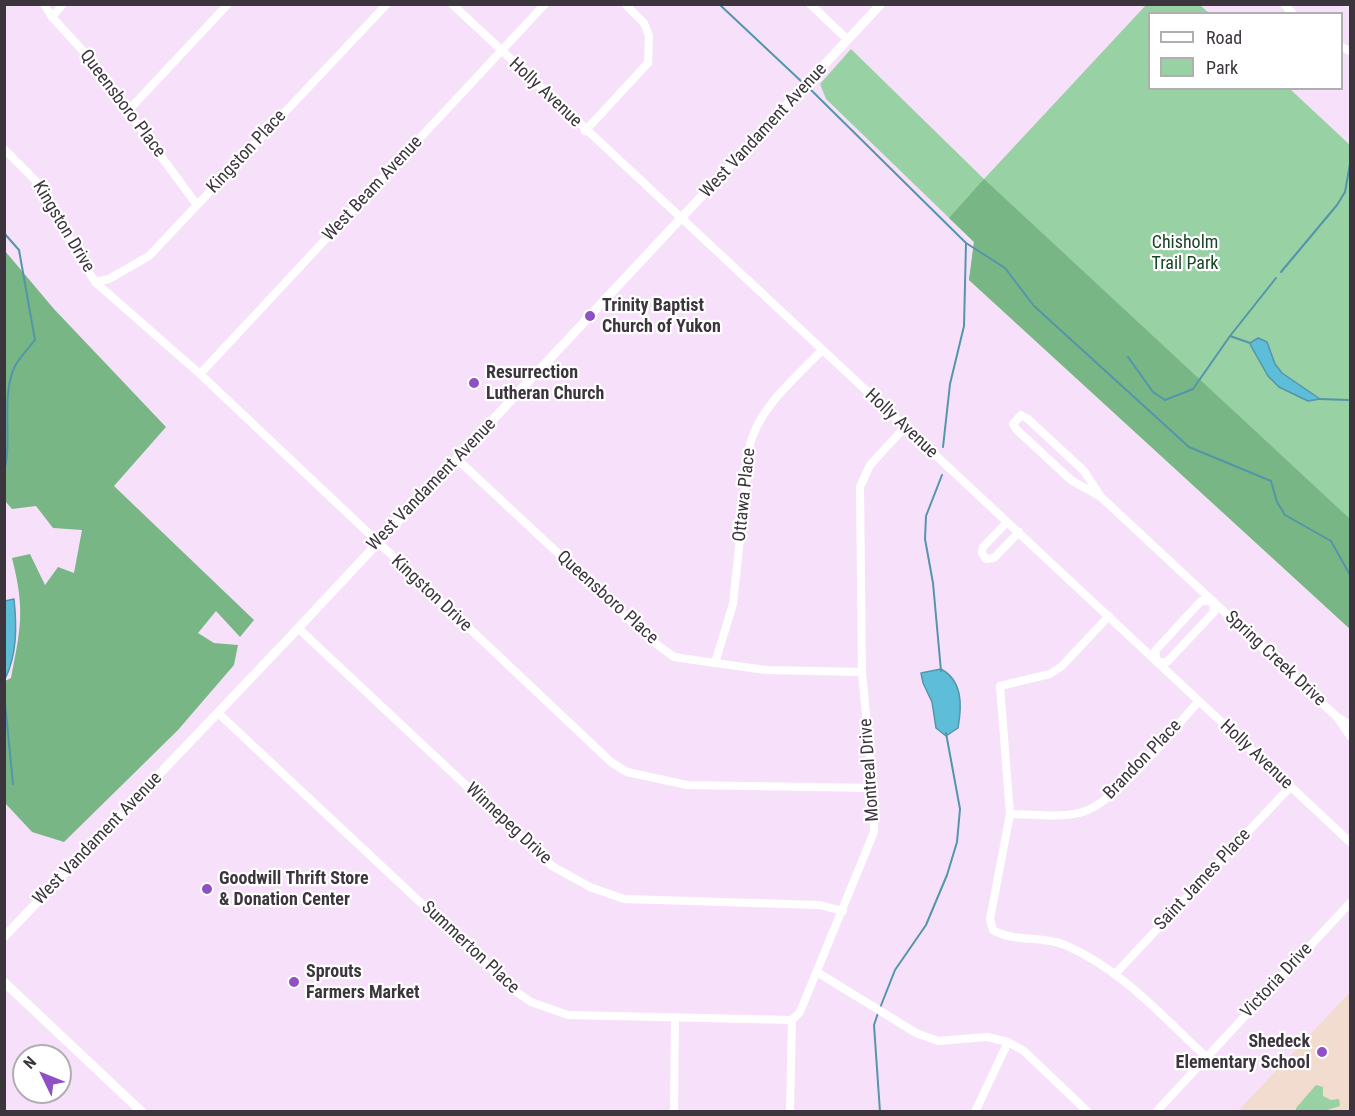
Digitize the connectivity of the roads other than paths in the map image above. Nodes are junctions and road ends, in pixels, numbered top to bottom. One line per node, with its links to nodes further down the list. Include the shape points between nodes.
1 (44, 4): 10 (street, Queensboro Place)
2 (63, 4): 10 (street)
3 (228, 4): 13 (street)
4 (387, 4): 16 (street, Kingston Place)
5 (452, 4): 12 (street, Holly Avenue)
6 (546, 4): 12 (street, West Beam Avenue)
7 (625, 4): 14 (street, via 644,23 649,36 648,63)
8 (810, 4): 11 (street)
9 (881, 4): 11 (street, West Vandament Avenue)
10 (52, 17): 13 (street, Queensboro Place, via 84,52)
11 (848, 40): 17 (street, West Vandament Avenue)
12 (501, 52): 14 (street, Holly Avenue); 20 (street, West Beam Avenue)
13 (127, 112): 16 (street, Queensboro Place)
14 (585, 131): 17 (street, Holly Avenue)
15 (4, 149): 18 (street, Kingston Drive, via 35,180)
16 (197, 205): 18 (street, Kingston Place, via 149,256 109,279)
17 (682, 220): 19 (street, Holly Avenue); 22 (street, West Vandament Avenue)
18 (95, 282): 20 (street, Kingston Drive)
19 (822, 351): 21 (street, Holly Avenue); 31 (street, Ottawa Place, via 761,414 754,429 733,604)
20 (200, 374): 26 (street, Kingston Drive)
21 (905, 427): 24 (street, Holly Avenue); 32 (street, Montreal Drive, via 870,465 860,486)
22 (457, 459): 26 (street, West Vandament Avenue); 31 (street, Queensboro Place, via 651,640 674,657)
23 (1101, 497): 23 (street, Spring Creek Drive, via 1084,471 1028,419 1021,415 1016,418 1013,424 1017,430 1071,480); 27 (street, Spring Creek Drive)
24 (1007, 522): 25 (street, Holly Avenue); 25 (street, via 983,547 986,559 994,558)
25 (1019, 532): 28 (street, Holly Avenue)
26 (378, 542): 29 (street, West Vandament Avenue); 39 (street, Kingston Drive, via 611,762 627,772 687,785)
27 (1213, 601): 30 (street, Spring Creek Drive, via 1214,612 1167,662); 30 (street, Spring Creek Drive, via 1201,601 1162,642 1155,651); 35 (street, Spring Creek Drive)
28 (1108, 616): 30 (street, Holly Avenue); 40 (street, via 1050,674 1000,686)
29 (298, 628): 34 (street, West Vandament Avenue); 43 (street, Winnepeg Drive, via 552,866 590,887 624,899 820,905)
30 (1156, 662): 33 (street, Holly Avenue)
31 (715, 663): 32 (street, Queensboro Place, via 766,670)
32 (862, 672): 39 (street, Montreal Drive)
33 (1199, 701): 38 (street, Holly Avenue); 40 (street, Brandon Place, via 1114,794 1097,807 1062,816)
34 (218, 713): 44 (street, West Vandament Avenue); 48 (street, Summerton Place, via 531,1002 568,1015)
35 (1337, 717): 36 (street, Spring Creek Drive); 37 (street, Spring Creek Drive)
36 (1350, 725)
37 (1350, 736)
38 (1290, 787): 41 (street, Holly Avenue); 46 (street, Saint James Place)
39 (873, 788): 43 (street, Montreal Drive, via 874,832)
40 (1010, 814): 46 (street, via 990,919 993,930 1004,936 1050,939)
41 (1350, 842)
42 (1350, 903): 51 (street, Victoria Drive)
43 (843, 911): 45 (street, Montreal Drive)
44 (4, 937)
45 (817, 972): 49 (street, Montreal Drive, via 800,1012); 50 (street, via 916,1033 938,1041 987,1037)
46 (1116, 973): 51 (street)
47 (4, 982): 52 (street)
48 (675, 1018): 49 (street, Summerton Place); 53 (street)
49 (792, 1020): 54 (street)
50 (1008, 1042): 55 (street); 56 (street, via 1024,1051)
51 (1206, 1057): 57 (street, Victoria Drive)
52 (142, 1112)
53 (674, 1112)
54 (790, 1112)
55 (975, 1112)
56 (1088, 1112)
57 (1156, 1112)

